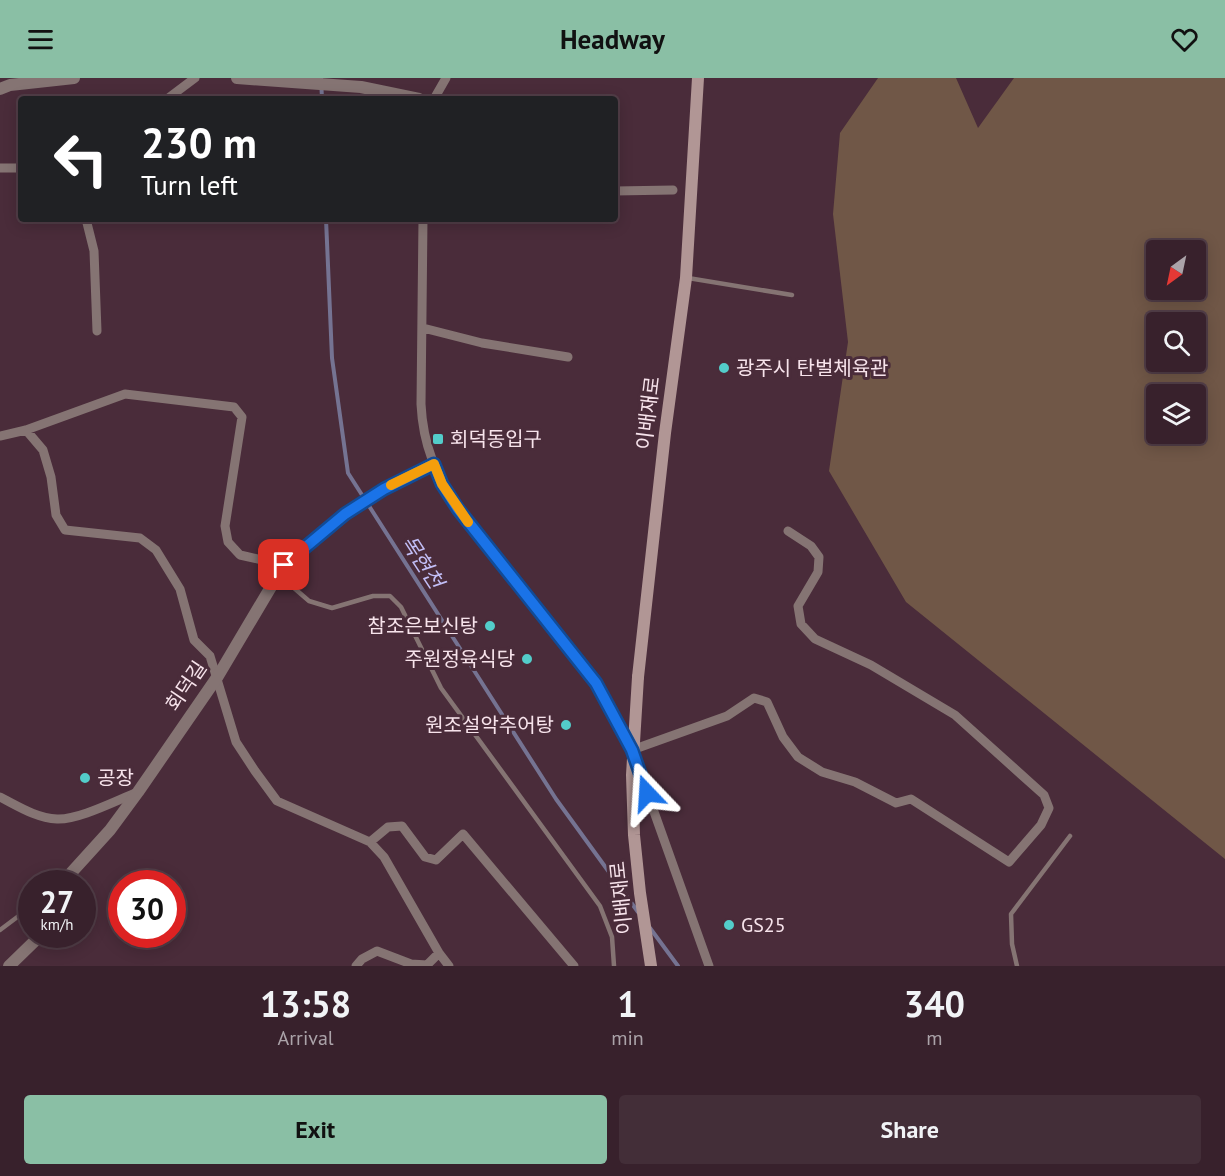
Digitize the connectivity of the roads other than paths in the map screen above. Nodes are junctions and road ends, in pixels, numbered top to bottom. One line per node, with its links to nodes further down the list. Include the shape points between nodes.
1 (74, 78): 8 (street)
2 (195, 78): 9 (street)
3 (237, 78): 4 (street)
4 (247, 78): 7 (street)
5 (446, 78): 11 (street)
6 (698, 78): 18 (main road, 이배재로)
7 (292, 80): 10 (street)
8 (7, 84)
9 (171, 96)
10 (404, 96)
11 (436, 96)
12 (0, 168): 13 (street)
13 (18, 168)
14 (673, 190): 15 (street)
15 (618, 191)
16 (87, 222): 21 (street, via 94,251)
17 (423, 222): 20 (street)
18 (686, 278): 19 (lane); 44 (main road, 이배재로, bridge, via 638,677 632,775 640,893)
19 (792, 295)
20 (423, 328): 22 (street, via 482,344); 25 (street, via 422,431)
21 (97, 331)
22 (568, 357)
23 (26, 430): 24 (street); 27 (street, via 124,394 234,407 242,417 225,526 228,542 240,555); 28 (street, via 43,450 56,515 65,530 140,538 156,550 180,589 194,640 210,656)
24 (0, 436)
25 (434, 464): 27 (street, 회덕길, via 345,514); 29 (street, via 458,509 596,683)
26 (788, 531): 29 (street, via 811,546 819,557 818,572 798,606 801,624 815,639 871,665 955,715 1044,795 1049,808 1041,825 1009,862 911,799 896,803 855,782 822,772 798,757 783,738 767,702 754,698 727,716)
27 (284, 565): 28 (street, 회덕길); 43 (lane, via 294,588 309,601 332,608 373,596 390,596 401,607 441,688 600,906 612,937)
28 (218, 676): 30 (street, 회덕길); 33 (street, via 236,741 277,801)
29 (632, 750): 45 (street)
30 (138, 792): 31 (street, via 58,819 32,813); 34 (street, 회덕길)
31 (0, 797)
32 (1070, 836): 46 (lane, via 1011,914)
33 (370, 842): 38 (street, via 384,857); 42 (street, via 388,828 402,826 425,857 436,860 463,834)
34 (74, 870)
35 (18, 916): 36 (lane)
36 (0, 930)
37 (28, 948): 39 (street)
38 (439, 953): 40 (street, via 427,964 411,964 377,951); 41 (street)
39 (9, 966)
40 (356, 966)
41 (449, 966)
42 (574, 966)
43 (614, 966)
44 (651, 966)
45 (709, 966)
46 (1017, 966)

